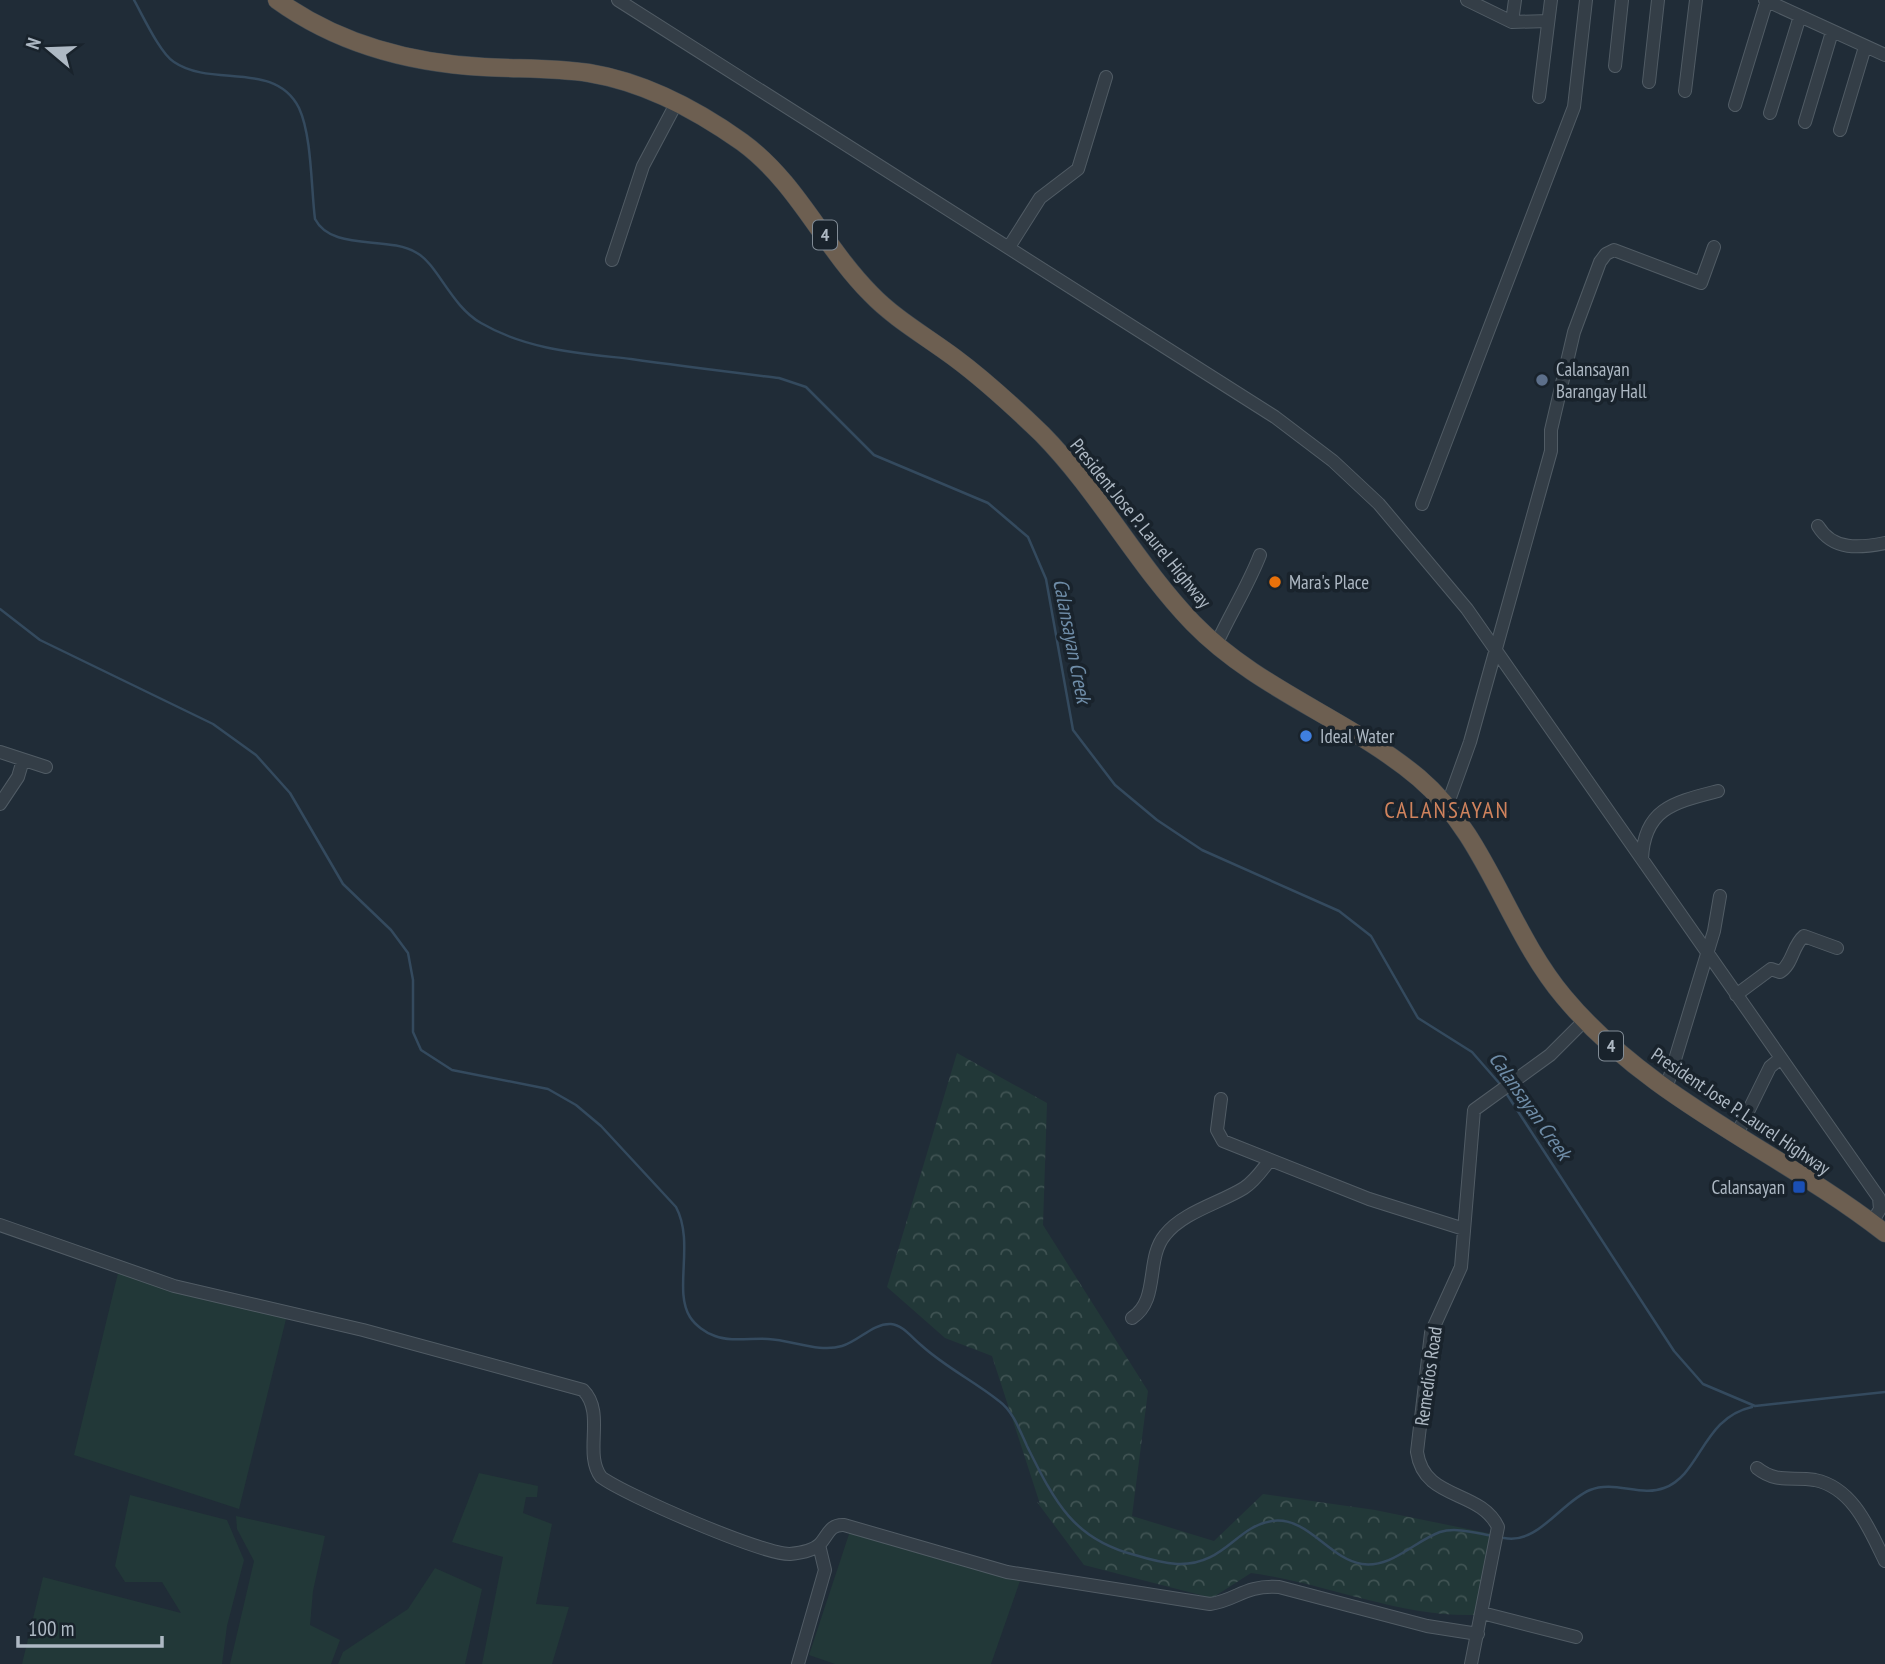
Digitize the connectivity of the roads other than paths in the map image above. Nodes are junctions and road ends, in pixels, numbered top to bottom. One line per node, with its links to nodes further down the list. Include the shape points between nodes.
1 (277, 0): 22 (highway, President Jose P. Laurel Highway / 4, via 324,29 380,51 464,66 591,74)
2 (618, 0): 27 (street)
3 (1515, 0): 13 (street)
4 (1551, 0): 12 (street)
5 (1587, 0): 30 (street, via 1574,107)
6 (1622, 0): 17 (street)
7 (1658, 0): 19 (street)
8 (1696, 0): 20 (street)
9 (1767, 0): 11 (street); 23 (street)
10 (1475, 2): 13 (street)
11 (1800, 16): 14 (street); 24 (street)
12 (1548, 21): 13 (street); 21 (street)
13 (1512, 22)
14 (1832, 32): 15 (street); 25 (street)
15 (1865, 47): 16 (street); 26 (street)
16 (1885, 55)
17 (1615, 66)
18 (1106, 77): 27 (street, via 1078,169 1040,198)
19 (1648, 82)
20 (1685, 91)
21 (1539, 97)
22 (677, 102): 29 (street, via 643,166); 34 (highway, President Jose P. Laurel Highway / 4, via 761,158 804,204 876,300 980,377 1047,440 1166,594)
23 (1735, 105)
24 (1770, 113)
25 (1805, 122)
26 (1840, 130)
27 (1009, 247): 35 (street, via 1275,417 1332,461 1416,545)
28 (1714, 247): 35 (street, via 1701,283 1614,250 1600,262 1574,332 1551,429 1551,451)
29 (612, 260)
30 (1422, 504)
31 (1818, 526): 32 (street, via 1832,542 1855,548)
32 (1885, 543)
33 (1260, 555): 34 (street)
34 (1216, 645): 41 (highway, President Jose P. Laurel Highway / 4, via 1256,675 1391,757)
35 (1496, 648): 41 (street); 42 (street)
36 (0, 752): 37 (street)
37 (23, 760): 38 (street); 40 (street)
38 (46, 767)
39 (1718, 791): 42 (street, via 1665,807 1643,837)
40 (0, 804)
41 (1447, 806): 47 (highway, President Jose P. Laurel Highway / 4, via 1542,965)
42 (1642, 859): 45 (street)
43 (1720, 896): 45 (street)
44 (1837, 948): 46 (street, via 1804,936 1787,968 1761,973)
45 (1707, 952): 46 (street); 49 (street)
46 (1736, 995): 48 (street)
47 (1586, 1020): 49 (highway, President Jose P. Laurel Highway / 4); 55 (street, Remedios Road, via 1532,1069 1474,1110)
48 (1781, 1058): 51 (street, via 1770,1067); 54 (street, via 1879,1198)
49 (1666, 1089): 51 (highway, President Jose P. Laurel Highway / 4)
50 (1221, 1099): 52 (street, via 1217,1135)
51 (1736, 1136): 54 (highway, President Jose P. Laurel Highway / 4)
52 (1270, 1160): 55 (street, via 1369,1199); 56 (street, via 1244,1188 1165,1234 1157,1247 1146,1307)
53 (0, 1224): 58 (street, via 174,1286 350,1327 583,1390 593,1407 597,1472 610,1484 694,1522 776,1551 807,1552)
54 (1879, 1228)
55 (1464, 1229): 60 (street, Remedios Road, via 1461,1267 1431,1333 1417,1452 1419,1466 1429,1481 1487,1512 1498,1527)
56 (1132, 1318)
57 (1757, 1468): 59 (street, via 1781,1481 1814,1480 1842,1496 1863,1514)
58 (819, 1545): 61 (street, via 829,1530 844,1525 1006,1572 1210,1604 1258,1586 1279,1587 1427,1626); 63 (street, via 825,1570)
59 (1885, 1561)
60 (1482, 1613): 61 (street, Remedios Road); 62 (street)
61 (1478, 1634): 64 (street, Remedios Road)
62 (1576, 1637)
63 (798, 1664)
64 (1471, 1664)

